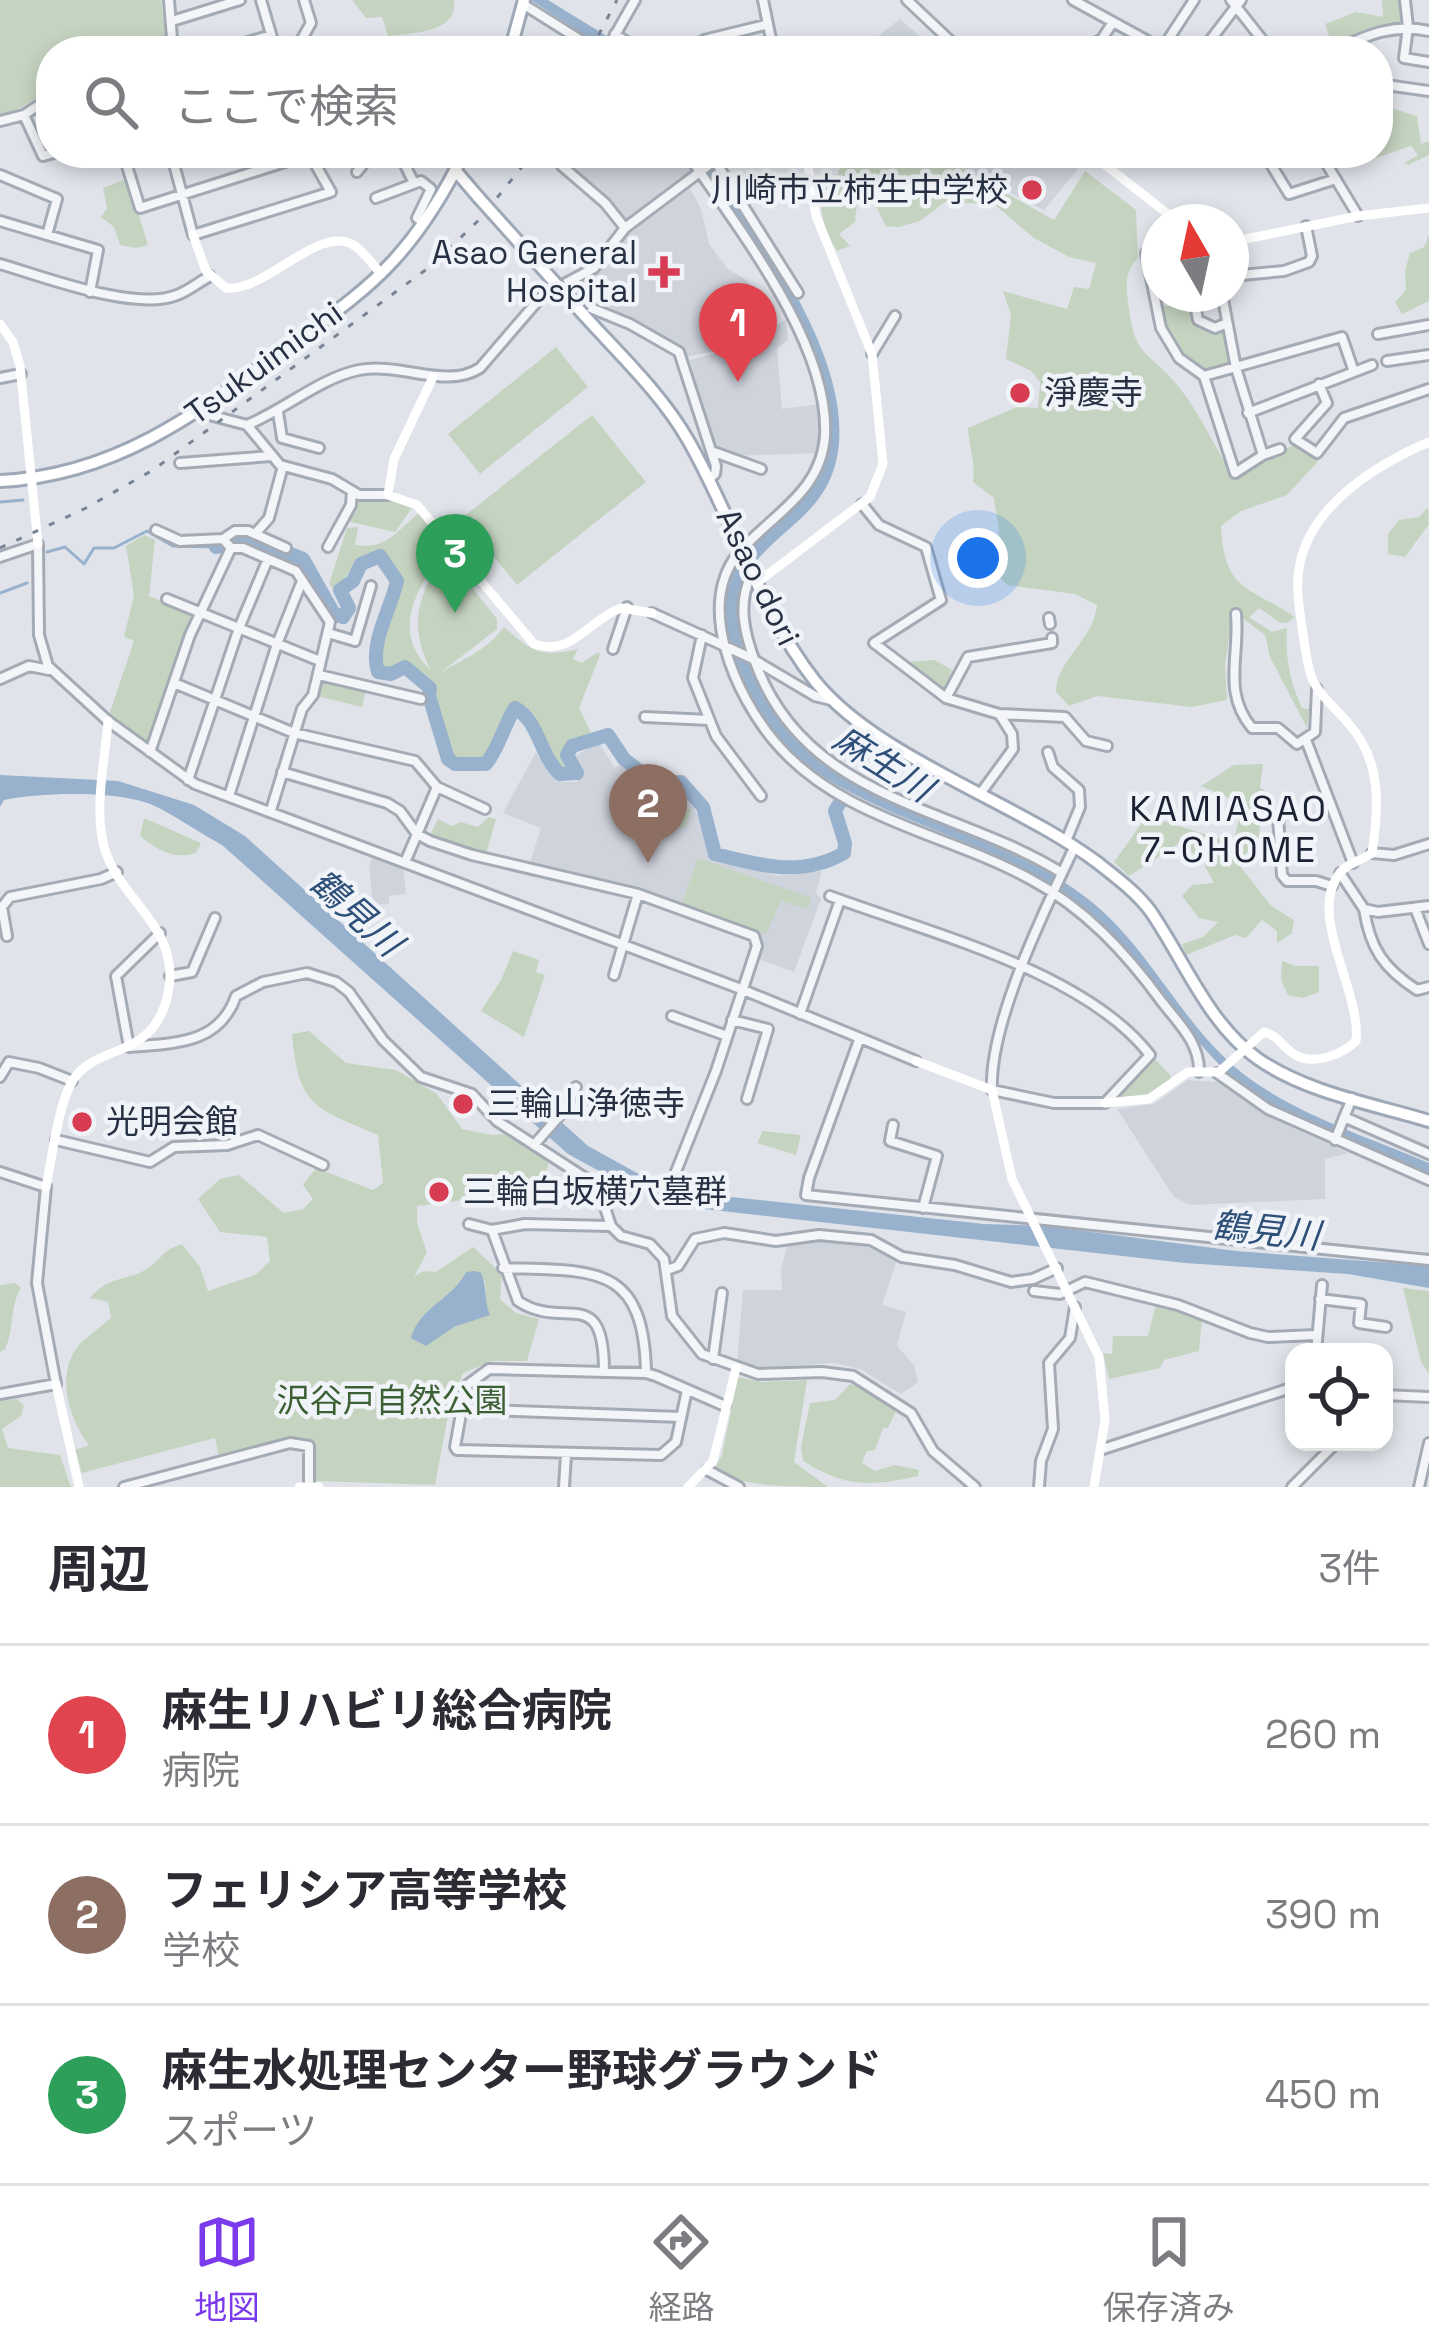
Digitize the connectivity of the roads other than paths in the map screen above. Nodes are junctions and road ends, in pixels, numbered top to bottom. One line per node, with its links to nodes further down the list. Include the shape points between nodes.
1 (169, 0): 14 (street)
2 (240, 0): 13 (street)
3 (261, 0): 19 (street)
4 (304, 0): 22 (street, via 310,23)
5 (634, 0): 25 (street)
6 (763, 0): 16 (street)
7 (907, 0): 28 (street)
8 (1073, 0): 15 (street)
9 (1194, 0): 31 (street)
10 (1405, 0): 17 (street)
11 (524, 1): 23 (main road); 24 (street)
12 (1236, 1): 32 (street); 33 (street)
13 (223, 3): 14 (street)
14 (172, 21): 20 (street)
15 (1113, 22): 29 (street); 30 (street)
16 (765, 25): 26 (street); 27 (street)
17 (1408, 27): 18 (street); 34 (street); 35 (street, via 1404,58)
18 (1429, 31)
19 (271, 35): 21 (street)
20 (172, 36)
21 (268, 36)
22 (303, 36)
23 (514, 36)
24 (575, 36)
25 (614, 36)
26 (720, 36)
27 (769, 36)
28 (945, 36)
29 (1104, 36)
30 (1138, 36)
31 (1172, 36)
32 (1212, 36)
33 (1260, 36)
34 (1369, 36)
35 (1429, 62)
36 (1393, 86): 37 (street)
37 (1429, 92)
38 (36, 107): 39 (street)
39 (24, 115): 40 (street); 41 (street)
40 (0, 121)
41 (36, 141)
42 (128, 168): 59 (street, via 140,208)
43 (174, 168): 59 (street)
44 (264, 168): 59 (street)
45 (318, 168): 69 (street, via 331,192)
46 (406, 168): 58 (street)
47 (564, 168): 67 (street)
48 (703, 168): 67 (street)
49 (715, 168): 123 (street, via 816,373 824,418 809,484)
50 (717, 168): 77 (street)
51 (808, 168): 86 (street, via 816,216)
52 (1109, 168): 61 (street)
53 (1273, 168): 57 (street, via 1288,194)
54 (1330, 168): 57 (street)
55 (455, 170): 65 (main road, Tsukuimichi); 112 (main road, Asao dori, bridge, via 664,404)
56 (0, 175): 68 (street, via 57,199)
57 (1336, 178): 63 (street)
58 (413, 181): 60 (street); 65 (street, via 431,189 417,218)
59 (180, 195): 69 (street)
60 (376, 197)
61 (1155, 204)
62 (1429, 208): 63 (street)
63 (1358, 216): 66 (street)
64 (0, 221): 68 (street)
65 (424, 223): 72 (main road, Tsukuimichi)
66 (1306, 226): 70 (street); 73 (street, via 1310,262)
67 (625, 228): 75 (street, via 594,268)
68 (46, 235): 76 (street, via 98,250)
69 (193, 235): 74 (street)
70 (1249, 238)
71 (0, 264): 76 (street)
72 (381, 274): 74 (street, via 357,247 337,240 246,287 226,288); 98 (main road, Tsukuimichi)
73 (1249, 274)
74 (210, 276): 76 (street, via 173,297)
75 (550, 291): 93 (street, via 480,368 457,379); 105 (street, via 680,352)
76 (90, 292)
77 (798, 293)
78 (1158, 312): 94 (street, via 1179,358)
79 (1196, 312): 82 (street, via 1215,328)
80 (1225, 312): 82 (street)
81 (896, 316): 86 (street)
82 (1227, 323): 90 (street)
83 (0, 324): 92 (street)
84 (1429, 325): 85 (street)
85 (1378, 334)
86 (872, 354): 116 (street, via 884,464)
87 (1429, 355): 88 (street)
88 (1387, 362)
89 (1372, 365): 91 (street)
90 (1236, 368): 91 (street, via 1342,337); 94 (street); 100 (street)
91 (1354, 372): 96 (street)
92 (21, 374): 95 (street); 111 (street)
93 (433, 376): 99 (street, via 358,370); 115 (street, via 394,459)
94 (1204, 376): 106 (street, via 1235,473)
95 (0, 378)
96 (1318, 384): 97 (street, via 1327,403 1295,439 1317,452 1344,418); 100 (street)
97 (1429, 389)
98 (198, 412): 101 (street); 111 (main road, Tsukuimichi, via 119,456)
99 (278, 412): 101 (street); 103 (street, via 282,438)
100 (1248, 413): 106 (street)
101 (247, 425): 107 (street)
102 (1429, 442): 149 (street, via 1366,472 1307,543 1298,601)
103 (319, 448)
104 (1280, 448): 106 (street)
105 (712, 452): 110 (street); 112 (street)
106 (1263, 455)
107 (271, 456): 108 (street); 109 (street)
108 (180, 463)
109 (284, 466): 114 (street); 118 (street, via 269,518)
110 (761, 469)
111 (31, 478): 113 (main road, Tsukuimichi); 119 (street)
112 (709, 479): 123 (main road, Asao dori)
113 (0, 481)
114 (352, 491): 115 (street); 121 (street)
115 (388, 495): 130 (street, via 421,510 534,644 564,646)
116 (862, 504): 126 (street); 150 (street, via 879,525 926,547 941,600 874,643)
117 (155, 530): 120 (street, via 180,541)
118 (255, 534): 120 (street, via 235,531); 122 (street)
119 (38, 544): 124 (street); 138 (street)
120 (227, 544): 125 (street); 131 (street)
121 (328, 547)
122 (286, 548)
123 (742, 549): 126 (main road, Asao dori); 140 (street, via 722,593)
124 (0, 557)
125 (268, 559): 127 (street); 134 (street)
126 (756, 577): 142 (street, via 743,607); 153 (main road, Asao dori, via 785,640)
127 (302, 580): 135 (street, via 330,622); 139 (street)
128 (371, 586): 135 (street, via 355,641)
129 (167, 599): 131 (street)
130 (627, 607): 132 (street); 141 (street)
131 (199, 612): 134 (street); 148 (street)
132 (652, 613): 136 (street)
133 (1236, 614): 160 (street, via 1232,683 1240,714 1252,728)
134 (239, 628): 139 (street); 152 (street)
135 (328, 633): 143 (street)
136 (702, 634): 140 (street); 158 (street, via 692,678)
137 (1052, 638): 150 (street, via 968,657)
138 (40, 641): 144 (street); 145 (street)
139 (277, 644): 143 (street); 155 (street)
140 (727, 646): 142 (street); 183 (street, via 763,726 812,776 882,816)
141 (613, 649)
142 (752, 658): 153 (street); 181 (street, via 794,732 841,772 1028,852)
143 (320, 661): 146 (street)
144 (29, 666): 145 (street); 147 (street)
145 (51, 670): 157 (street)
146 (319, 675): 151 (street); 159 (street)
147 (0, 679)
148 (174, 683): 152 (street); 163 (street)
149 (1317, 687): 160 (street, via 1315,732); 176 (street, via 1372,760)
150 (946, 698): 154 (street)
151 (421, 699)
152 (216, 700): 155 (street); 165 (street)
153 (832, 701): 167 (main road, Asao dori)
154 (999, 714): 161 (street, via 1065,717 1086,741); 167 (street, via 1012,749)
155 (254, 716): 159 (street); 168 (street)
156 (645, 717): 158 (street)
157 (108, 721): 163 (street); 179 (street, via 104,845)
158 (709, 721): 169 (street)
159 (294, 733): 164 (street); 166 (street, via 415,760)
160 (1306, 740): 178 (street)
161 (1107, 746)
162 (1048, 752): 175 (street, via 1079,790)
163 (149, 753): 165 (street)
164 (282, 772): 171 (street); 173 (street, via 387,803)
165 (188, 780): 168 (street)
166 (437, 788): 170 (street); 173 (street)
167 (980, 794): 175 (main road, Asao dori)
168 (229, 796): 171 (street)
169 (761, 796)
170 (485, 809)
171 (271, 810): 177 (street)
172 (1278, 817): 182 (street, via 1282,875)
173 (416, 831): 177 (street); 184 (street, via 472,855)
174 (1429, 844): 176 (street)
175 (1070, 845): 181 (street); 206 (main road, Asao dori, via 1144,904)
176 (1372, 853): 178 (street)
177 (406, 860): 191 (street)
178 (1353, 863): 180 (street)
179 (117, 872): 189 (street); 190 (street, via 10,897 2,907)
180 (1340, 873): 182 (street); 187 (street)
181 (1062, 875): 183 (street)
182 (1332, 886): 206 (street, via 1332,926 1356,1041 1308,1059 1268,1032)
183 (1054, 891): 193 (street); 208 (street, via 1131,959 1198,1051)
184 (638, 894): 191 (street); 197 (street, via 754,936)
185 (1429, 906): 186 (street)
186 (1415, 908): 187 (street); 192 (street)
187 (1364, 909): 198 (street, via 1369,944)
188 (214, 919): 194 (street, via 192,972)
189 (160, 933): 194 (street); 205 (street, via 116,976)
190 (7, 936)
191 (624, 943): 195 (street); 197 (street)
192 (1429, 944)
193 (1023, 967): 200 (street, via 836,898); 213 (street); 216 (street, via 1102,1007 1150,1054)
194 (170, 976): 205 (street, via 156,1024)
195 (614, 976)
196 (1429, 987): 198 (street)
197 (742, 988): 200 (street); 202 (street)
198 (1417, 990): 199 (street)
199 (1429, 996)
200 (800, 1014): 204 (street)
201 (672, 1016): 203 (street)
202 (732, 1020): 203 (street); 215 (street, via 769,1029)
203 (728, 1036): 226 (street)
204 (859, 1040): 207 (street); 229 (street, via 806,1196)
205 (129, 1047): 211 (street); 222 (street, via 203,1035 230,1016 236,996 263,982 316,974 349,992 421,1077 472,1094)
206 (1244, 1047): 209 (street); 214 (main road, Asao dori, via 1282,1072)
207 (916, 1061): 213 (street)
208 (1199, 1072): 209 (street); 216 (street, via 1149,1099)
209 (1218, 1072): 220 (street, via 1268,1109)
210 (0, 1077): 211 (street, via 9,1063)
211 (72, 1081): 221 (street)
212 (576, 1087): 222 (street)
213 (992, 1090): 216 (street); 230 (street, via 1007,1165)
214 (1352, 1098): 217 (street); 218 (main road, Asao dori)
215 (747, 1099)
216 (1105, 1103)
217 (1343, 1120): 220 (street); 223 (street)
218 (1429, 1121)
219 (893, 1125): 229 (street, via 890,1141 937,1156)
220 (1336, 1138): 227 (street)
221 (56, 1140): 224 (street, via 150,1162 174,1147 258,1135); 228 (street)
222 (534, 1145): 232 (street, via 593,1183)
223 (1429, 1154)
224 (323, 1165)
225 (0, 1172): 228 (street)
226 (675, 1174)
227 (1429, 1180)
228 (46, 1187): 251 (street, via 37,1283)
229 (923, 1208): 230 (street)
230 (1032, 1220): 234 (street); 236 (street)
231 (469, 1224): 233 (street)
232 (610, 1226): 233 (street); 237 (street, via 658,1250)
233 (492, 1230): 235 (street)
234 (1429, 1260)
235 (503, 1268): 249 (street, via 526,1306 592,1320 604,1342); 250 (street, via 576,1270 626,1293 642,1320)
236 (1057, 1268): 237 (street, via 1011,1282 902,1257 871,1240 776,1241 724,1232 695,1239); 240 (street)
237 (668, 1270): 247 (street, via 672,1316)
238 (1322, 1285): 242 (street)
239 (1034, 1291): 240 (street)
240 (1069, 1291): 243 (street); 245 (street, via 1085,1282 1250,1333)
241 (722, 1294): 247 (street)
242 (1320, 1299): 244 (street, via 1361,1304 1359,1323); 245 (street)
243 (1075, 1304): 261 (street, via 1103,1377); 274 (street, via 1070,1338 1049,1363 1053,1429)
244 (1386, 1327)
245 (1315, 1335): 246 (street)
246 (1315, 1343)
247 (712, 1359): 248 (street)
248 (736, 1368): 257 (street); 273 (street, via 853,1376 911,1413 933,1451)
249 (604, 1372): 250 (street); 258 (street, via 489,1369 466,1386)
250 (646, 1373): 252 (street)
251 (56, 1384): 254 (street); 266 (street)
252 (687, 1390): 257 (street); 259 (street)
253 (1285, 1390): 261 (street)
254 (0, 1394)
255 (1393, 1395): 256 (street)
256 (1429, 1397)
257 (725, 1406): 264 (street)
258 (460, 1409): 259 (street); 263 (street, via 457,1450)
259 (681, 1417): 263 (street, via 676,1442 661,1455)
260 (1429, 1442): 277 (street)
261 (1102, 1449): 275 (street)
262 (1328, 1451): 276 (street)
263 (566, 1455): 270 (street)
264 (707, 1470): 271 (street); 272 (street)
265 (309, 1486): 267 (street, via 310,1446 290,1443); 268 (street); 269 (street)
266 (79, 1487)
267 (124, 1487)
268 (299, 1487)
269 (319, 1487)
270 (564, 1487)
271 (688, 1487)
272 (739, 1487)
273 (975, 1487)
274 (1039, 1487)
275 (1094, 1487)
276 (1292, 1487)
277 (1419, 1487)

